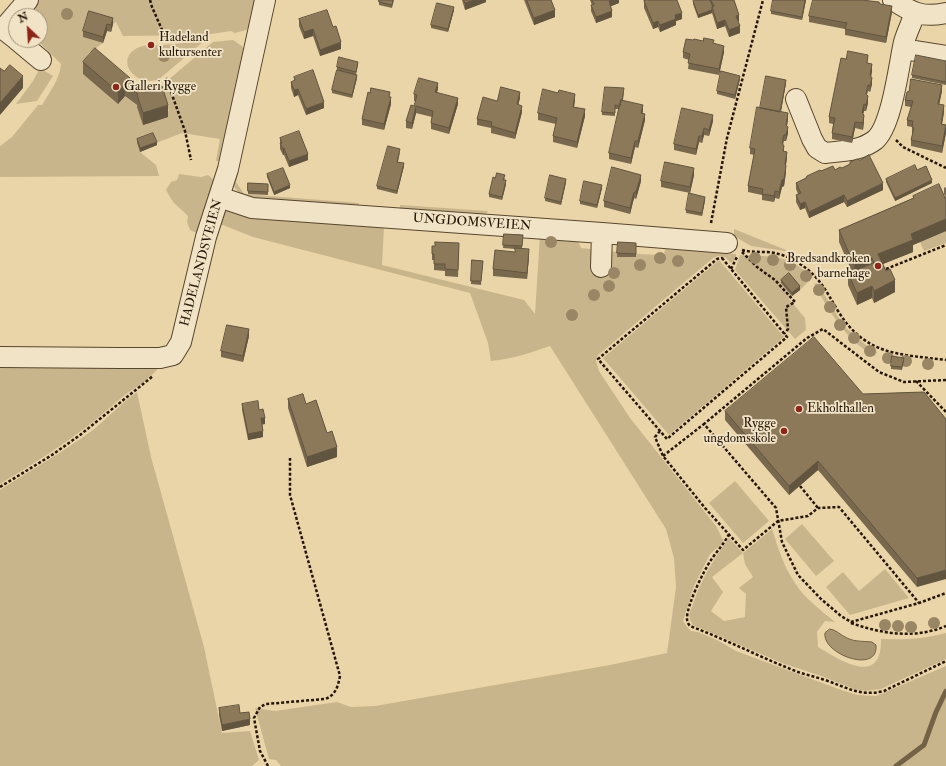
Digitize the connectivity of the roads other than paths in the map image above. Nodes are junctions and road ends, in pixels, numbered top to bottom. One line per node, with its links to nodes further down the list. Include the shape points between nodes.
1 (28, 0): 4 (street)
2 (265, 0): 14 (street, HADELANDSVEIEN, via 228,168)
3 (893, 0): 5 (street)
4 (21, 8)
5 (915, 13): 6 (street, via 935,16); 10 (street)
6 (946, 13)
7 (8, 23): 8 (street, via 3,29)
8 (8, 33)
9 (26, 48): 12 (street)
10 (903, 49): 11 (street); 13 (street, via 884,129 875,140 857,149 825,153 817,148)
11 (946, 56)
12 (41, 60)
13 (796, 99)
14 (219, 197): 15 (street, UNGDOMSVEIEN, via 252,208); 18 (street, HADELANDSVEIEN, via 206,237 181,342 173,355 160,358)
15 (602, 233): 16 (street, UNGDOMSVEIEN); 17 (street)
16 (725, 244)
17 (601, 267)
18 (0, 357)

